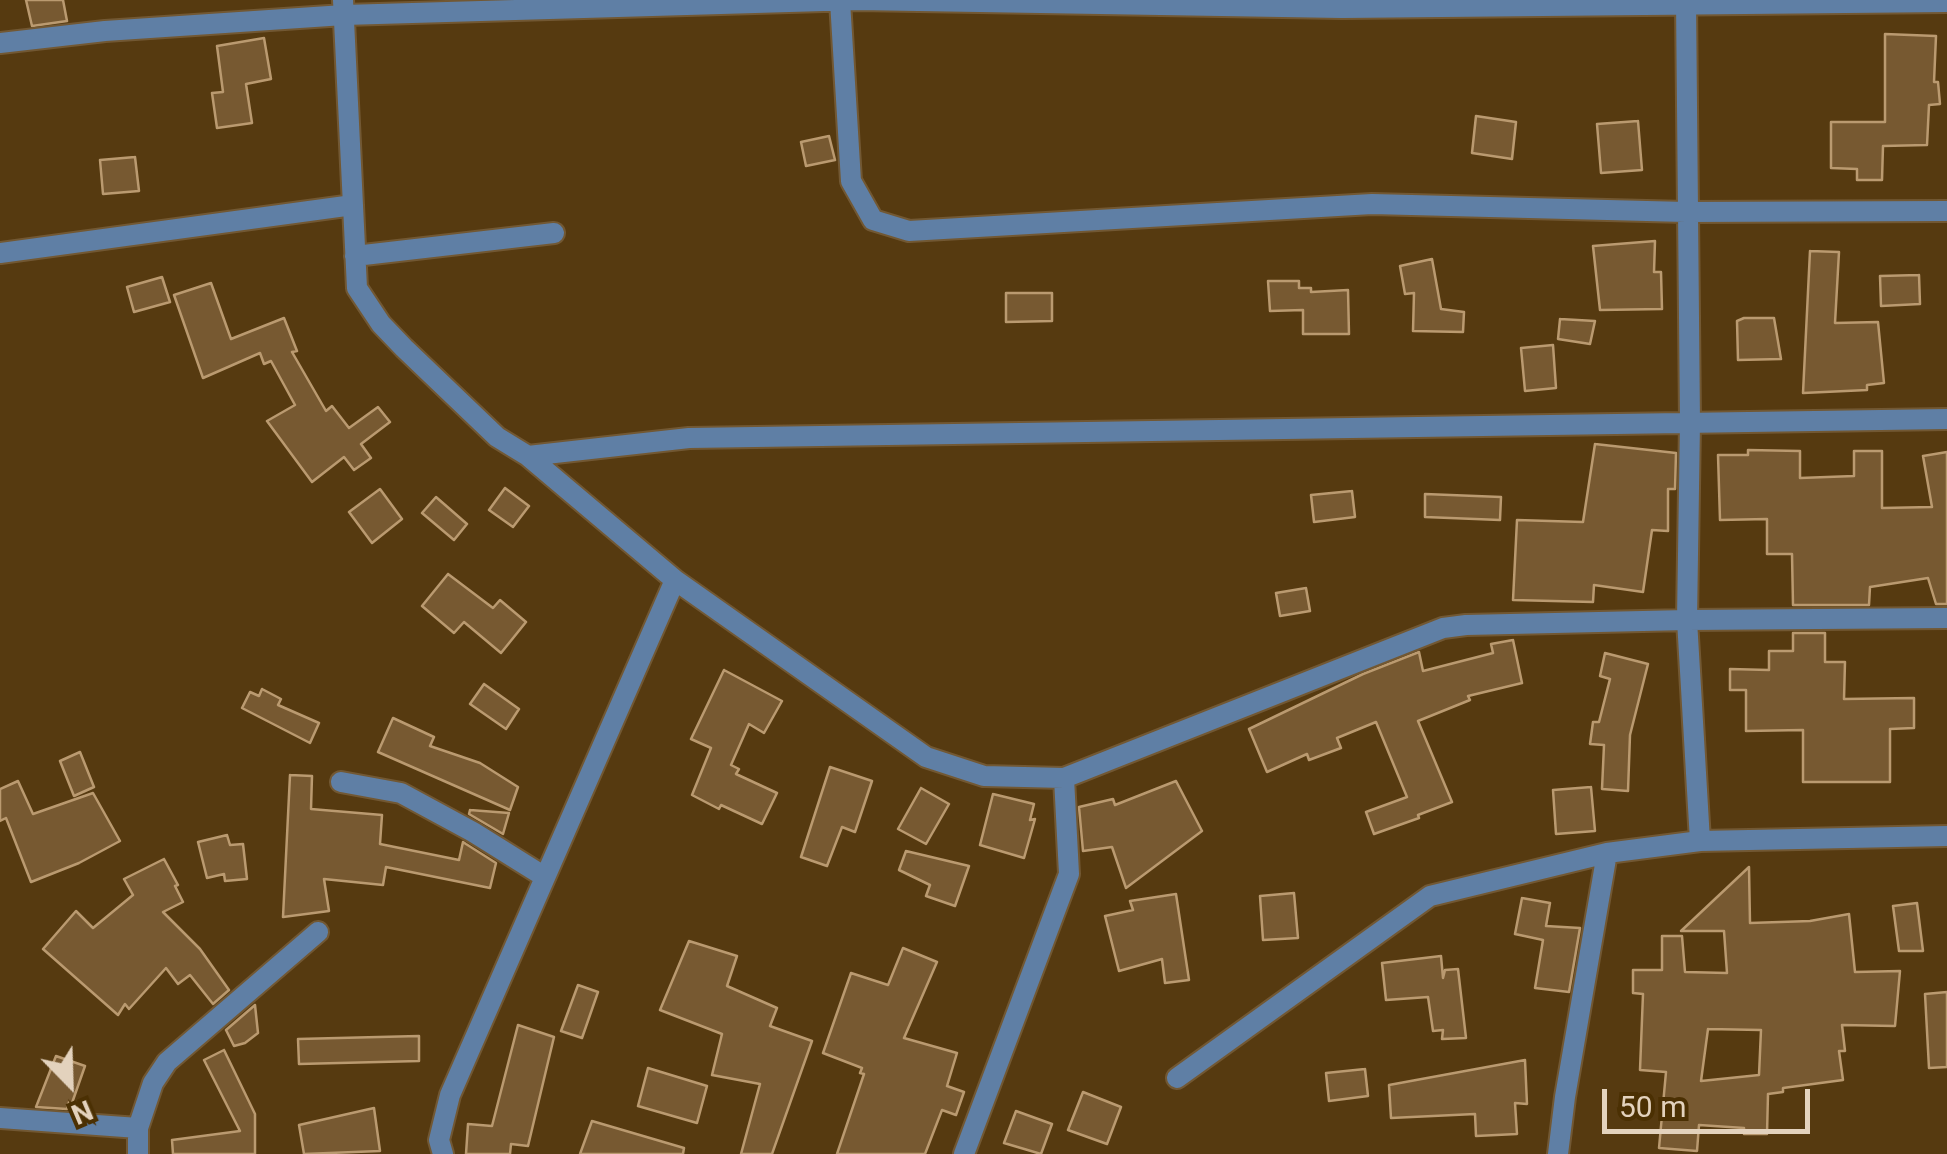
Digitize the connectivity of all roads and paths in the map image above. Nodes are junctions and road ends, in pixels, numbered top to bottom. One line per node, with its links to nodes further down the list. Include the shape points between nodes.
1 (840, 1): 2 (street); 5 (street); 9 (street, via 851,181 874,220 910,230 1372,204)
2 (1146, 2): 3 (street, via 1342,8)
3 (1686, 2): 4 (street); 9 (street)
4 (1947, 2)
5 (344, 8): 6 (street); 7 (street)
6 (0, 44)
7 (353, 204): 11 (street); 12 (street)
8 (1947, 211): 9 (street)
9 (1686, 212): 14 (street)
10 (554, 234): 12 (street)
11 (0, 253)
12 (355, 256): 15 (street, via 357,288 381,324 497,437)
13 (1947, 419): 14 (street)
14 (1690, 422): 15 (street, via 689,438); 18 (street)
15 (528, 456): 16 (street)
16 (675, 580): 19 (street, via 926,757 984,776); 24 (street)
17 (1947, 618): 18 (street)
18 (1687, 620): 19 (street, via 1443,628); 22 (street)
19 (1064, 778): 31 (street, via 1069,874)
20 (341, 782): 24 (street, via 400,793)
21 (1947, 836): 22 (street)
22 (1700, 841): 23 (street)
23 (1607, 853): 26 (street, via 1430,896); 32 (street)
24 (545, 877): 30 (street, via 450,1096 439,1140)
25 (318, 932): 28 (street, via 167,1062)
26 (1177, 1078)
27 (0, 1118): 28 (street)
28 (138, 1128): 29 (street)
29 (138, 1154)
30 (444, 1154)
31 (964, 1154)
32 (1558, 1154)

